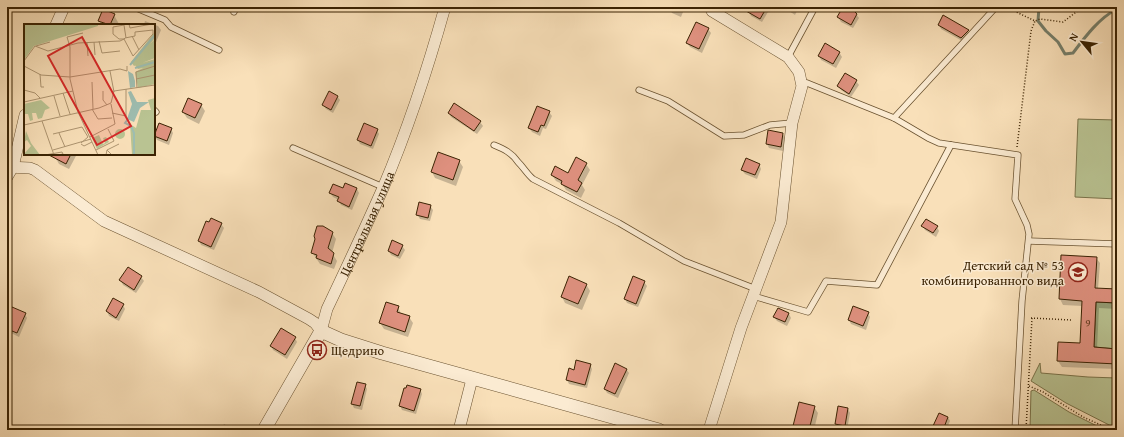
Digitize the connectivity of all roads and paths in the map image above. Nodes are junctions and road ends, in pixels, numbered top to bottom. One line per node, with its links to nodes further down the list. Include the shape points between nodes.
1 (64, 7): 10 (street)
2 (134, 7): 11 (lane, via 165,20 171,27)
3 (445, 7): 24 (street, Центральная улица, via 433,53)
4 (710, 7): 12 (street, via 712,11)
5 (815, 7): 12 (lane)
6 (996, 7): 16 (lane)
7 (1006, 7): 9 (path)
8 (1083, 7): 9 (path, via 1063,22 1040,19)
9 (1035, 21): 21 (path, via 1030,38 1017,145)
10 (56, 24)
11 (219, 50)
12 (788, 57): 13 (street, via 799,72)
13 (801, 82): 16 (lane); 17 (street)
14 (639, 90): 17 (lane, via 668,101 724,136 744,135 770,125)
15 (24, 118): 22 (street)
16 (894, 118): 19 (lane, via 928,138)
17 (792, 122): 27 (street, via 781,222)
18 (494, 145): 27 (lane, via 513,156 533,179 619,223 684,261)
19 (951, 145): 21 (lane); 27 (lane, via 878,285 826,281 808,312)
20 (293, 148): 24 (lane)
21 (1018, 155): 25 (lane, via 1015,199 1029,230)
22 (10, 167): 23 (street); 31 (street, via 35,170 104,221 259,292 309,319)
23 (7, 177)
24 (383, 187): 31 (street, Центральная улица, via 327,309)
25 (1029, 241): 26 (lane); 28 (lane)
26 (1117, 244)
27 (754, 292): 37 (street)
28 (1021, 317): 29 (path); 38 (lane)
29 (1032, 318): 30 (path); 33 (path)
30 (1072, 320)
31 (321, 331): 32 (street, via 349,343); 34 (street, Центральная улица)
32 (472, 379): 35 (street); 36 (street)
33 (1028, 386): 39 (path); 40 (path)
34 (264, 430)
35 (459, 430)
36 (659, 430)
37 (709, 430)
38 (1015, 430)
39 (1026, 430)
40 (1112, 430)

